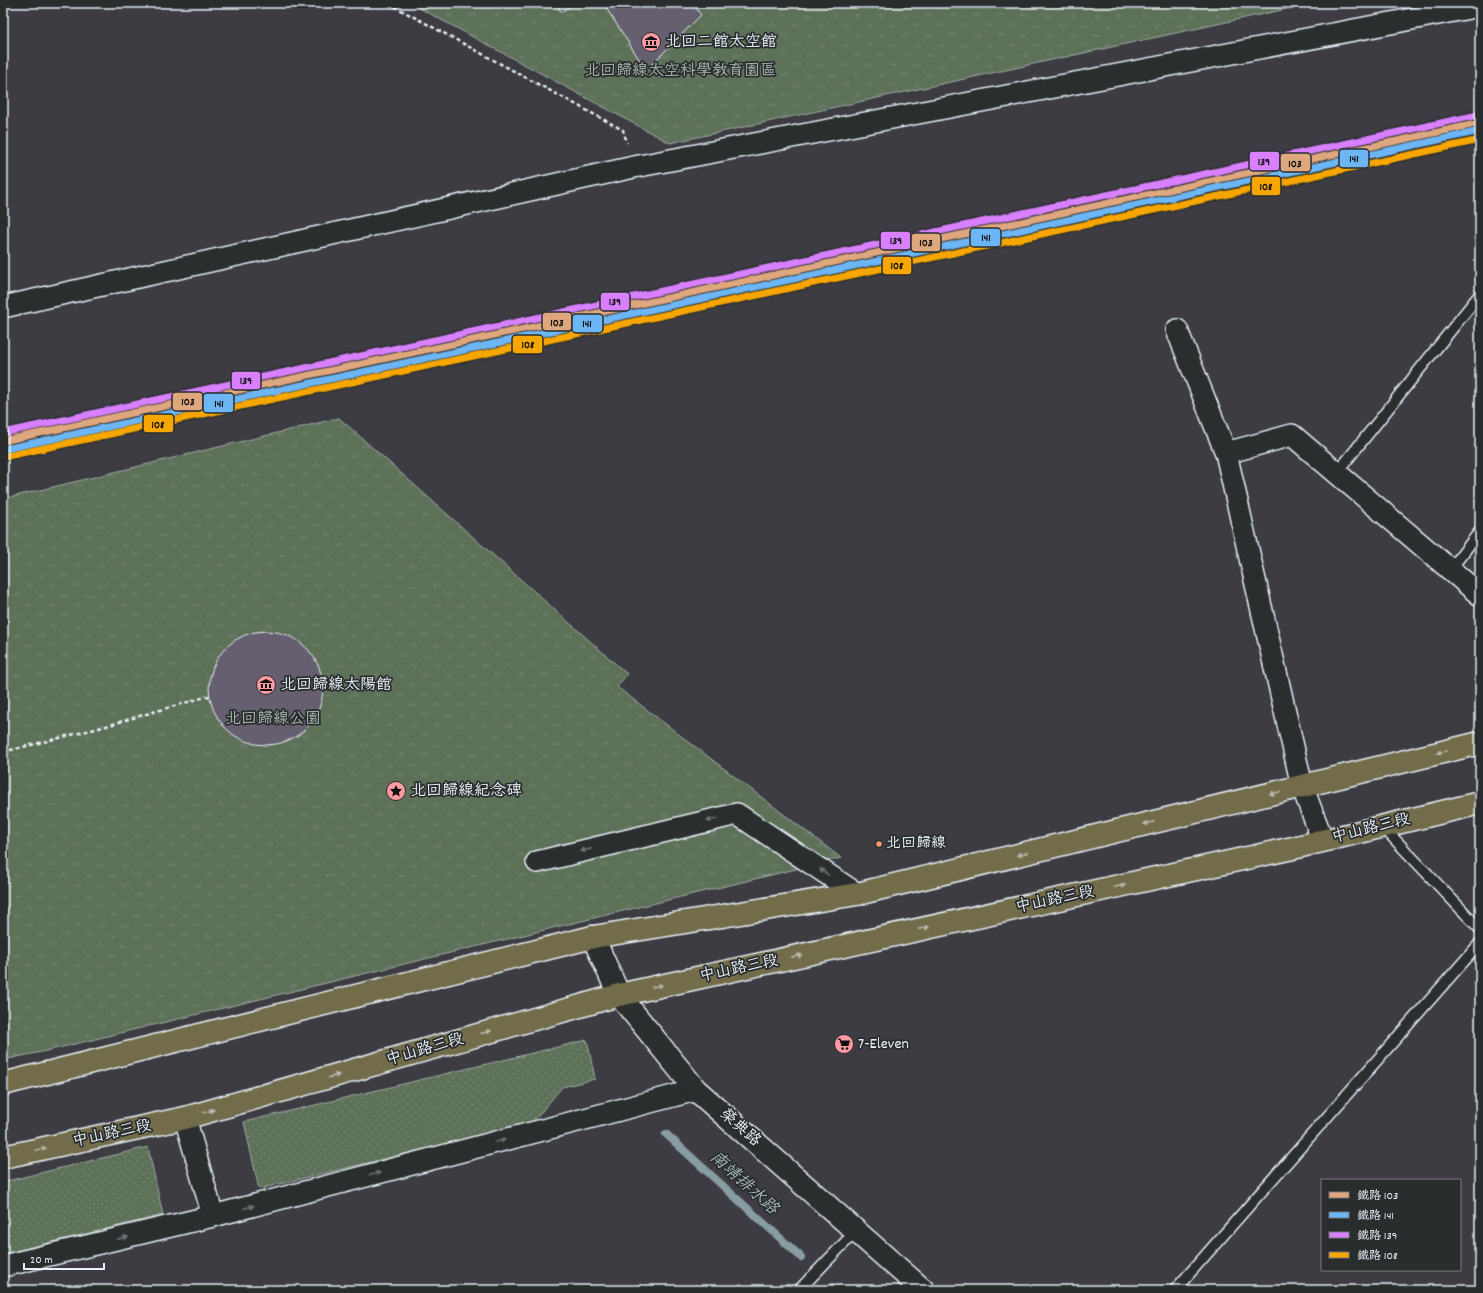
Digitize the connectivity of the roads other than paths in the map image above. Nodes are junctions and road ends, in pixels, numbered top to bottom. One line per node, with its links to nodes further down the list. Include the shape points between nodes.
1 (1474, 5): 3 (street, via 634,167)
2 (1480, 294): 6 (lane)
3 (3, 307)
4 (1177, 330): 5 (street)
5 (1226, 453): 6 (street, via 1292,435); 11 (street)
6 (1336, 474): 8 (street)
7 (1480, 531): 8 (lane)
8 (1450, 570): 9 (street)
9 (1480, 595)
10 (1480, 743): 11 (main road, one-way to 11)
11 (1302, 786): 14 (street); 16 (main road, one-way to 16)
12 (1480, 803): 13 (main road, 中山路三段)
13 (1383, 827): 14 (main road, 中山路三段); 17 (lane)
14 (1323, 841): 20 (main road, 中山路三段, one-way to 14)
15 (537, 862): 16 (street, one-way to 15, via 737,814)
16 (857, 894): 18 (main road)
17 (1480, 929)
18 (593, 937): 20 (street, 榮典路); 21 (main road)
19 (1480, 943): 30 (lane)
20 (619, 995): 22 (street, 榮典路); 23 (main road, 中山路三段, one-way to 20)
21 (3, 1084)
22 (696, 1090): 25 (street, one-way to 22); 26 (street, 榮典路)
23 (185, 1118): 24 (main road, 中山路三段, one-way to 23); 25 (street)
24 (3, 1157)
25 (213, 1216): 27 (street, one-way to 25)
26 (856, 1231): 28 (lane); 29 (street, 榮典路)
27 (3, 1266)
28 (799, 1290)
29 (923, 1290)
30 (1175, 1290)

